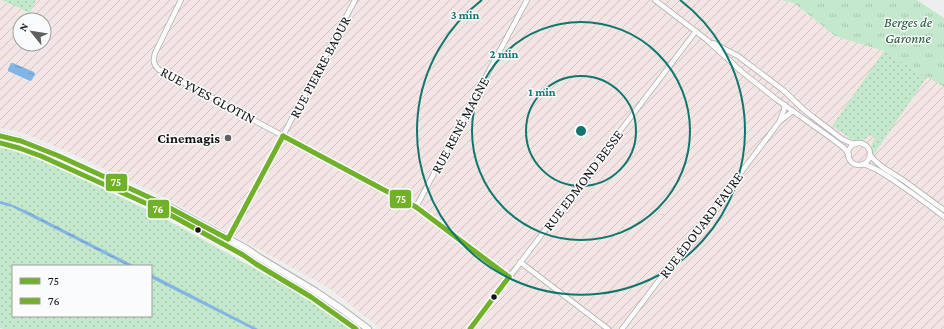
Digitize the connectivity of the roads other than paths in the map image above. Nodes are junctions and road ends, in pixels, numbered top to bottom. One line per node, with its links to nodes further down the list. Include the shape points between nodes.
1 (181, 0): 11 (street, RUE YVES GLOTIN, via 155,53 155,66)
2 (355, 0): 11 (street, RUE PIERRE BAOUR)
3 (527, 0): 16 (street, RUE RENÉ MAGNE)
4 (655, 0): 5 (street)
5 (696, 31): 6 (street); 20 (street, RUE EDMOND BESSE)
6 (707, 40): 7 (street, via 742,72); 12 (street, via 738,56 783,90 803,110 848,142)
7 (785, 105): 8 (street); 9 (street, RUE ÉDOUARD FAURE)
8 (793, 111): 9 (street, RUE ÉDOUARD FAURE); 13 (street, via 844,148)
9 (780, 121): 25 (street, RUE ÉDOUARD FAURE)
10 (0, 136): 19 (main road, via 21,141 59,156 162,203)
11 (283, 136): 16 (street); 19 (street, RUE PIERRE BAOUR)
12 (856, 144): 13 (street, via 850,148); 14 (street, via 866,146)
13 (848, 154): 15 (street, via 853,163)
14 (870, 155): 15 (street); 17 (street)
15 (863, 164): 18 (street, via 884,174)
16 (416, 207): 21 (street)
17 (944, 210)
18 (944, 217)
19 (228, 239): 22 (main road, via 315,291)
20 (520, 262): 21 (street, RUE EDMOND BESSE); 24 (street)
21 (509, 277): 23 (street, RUE EDMOND BESSE)
22 (368, 329)
23 (470, 329)
24 (608, 329)
25 (622, 329)

